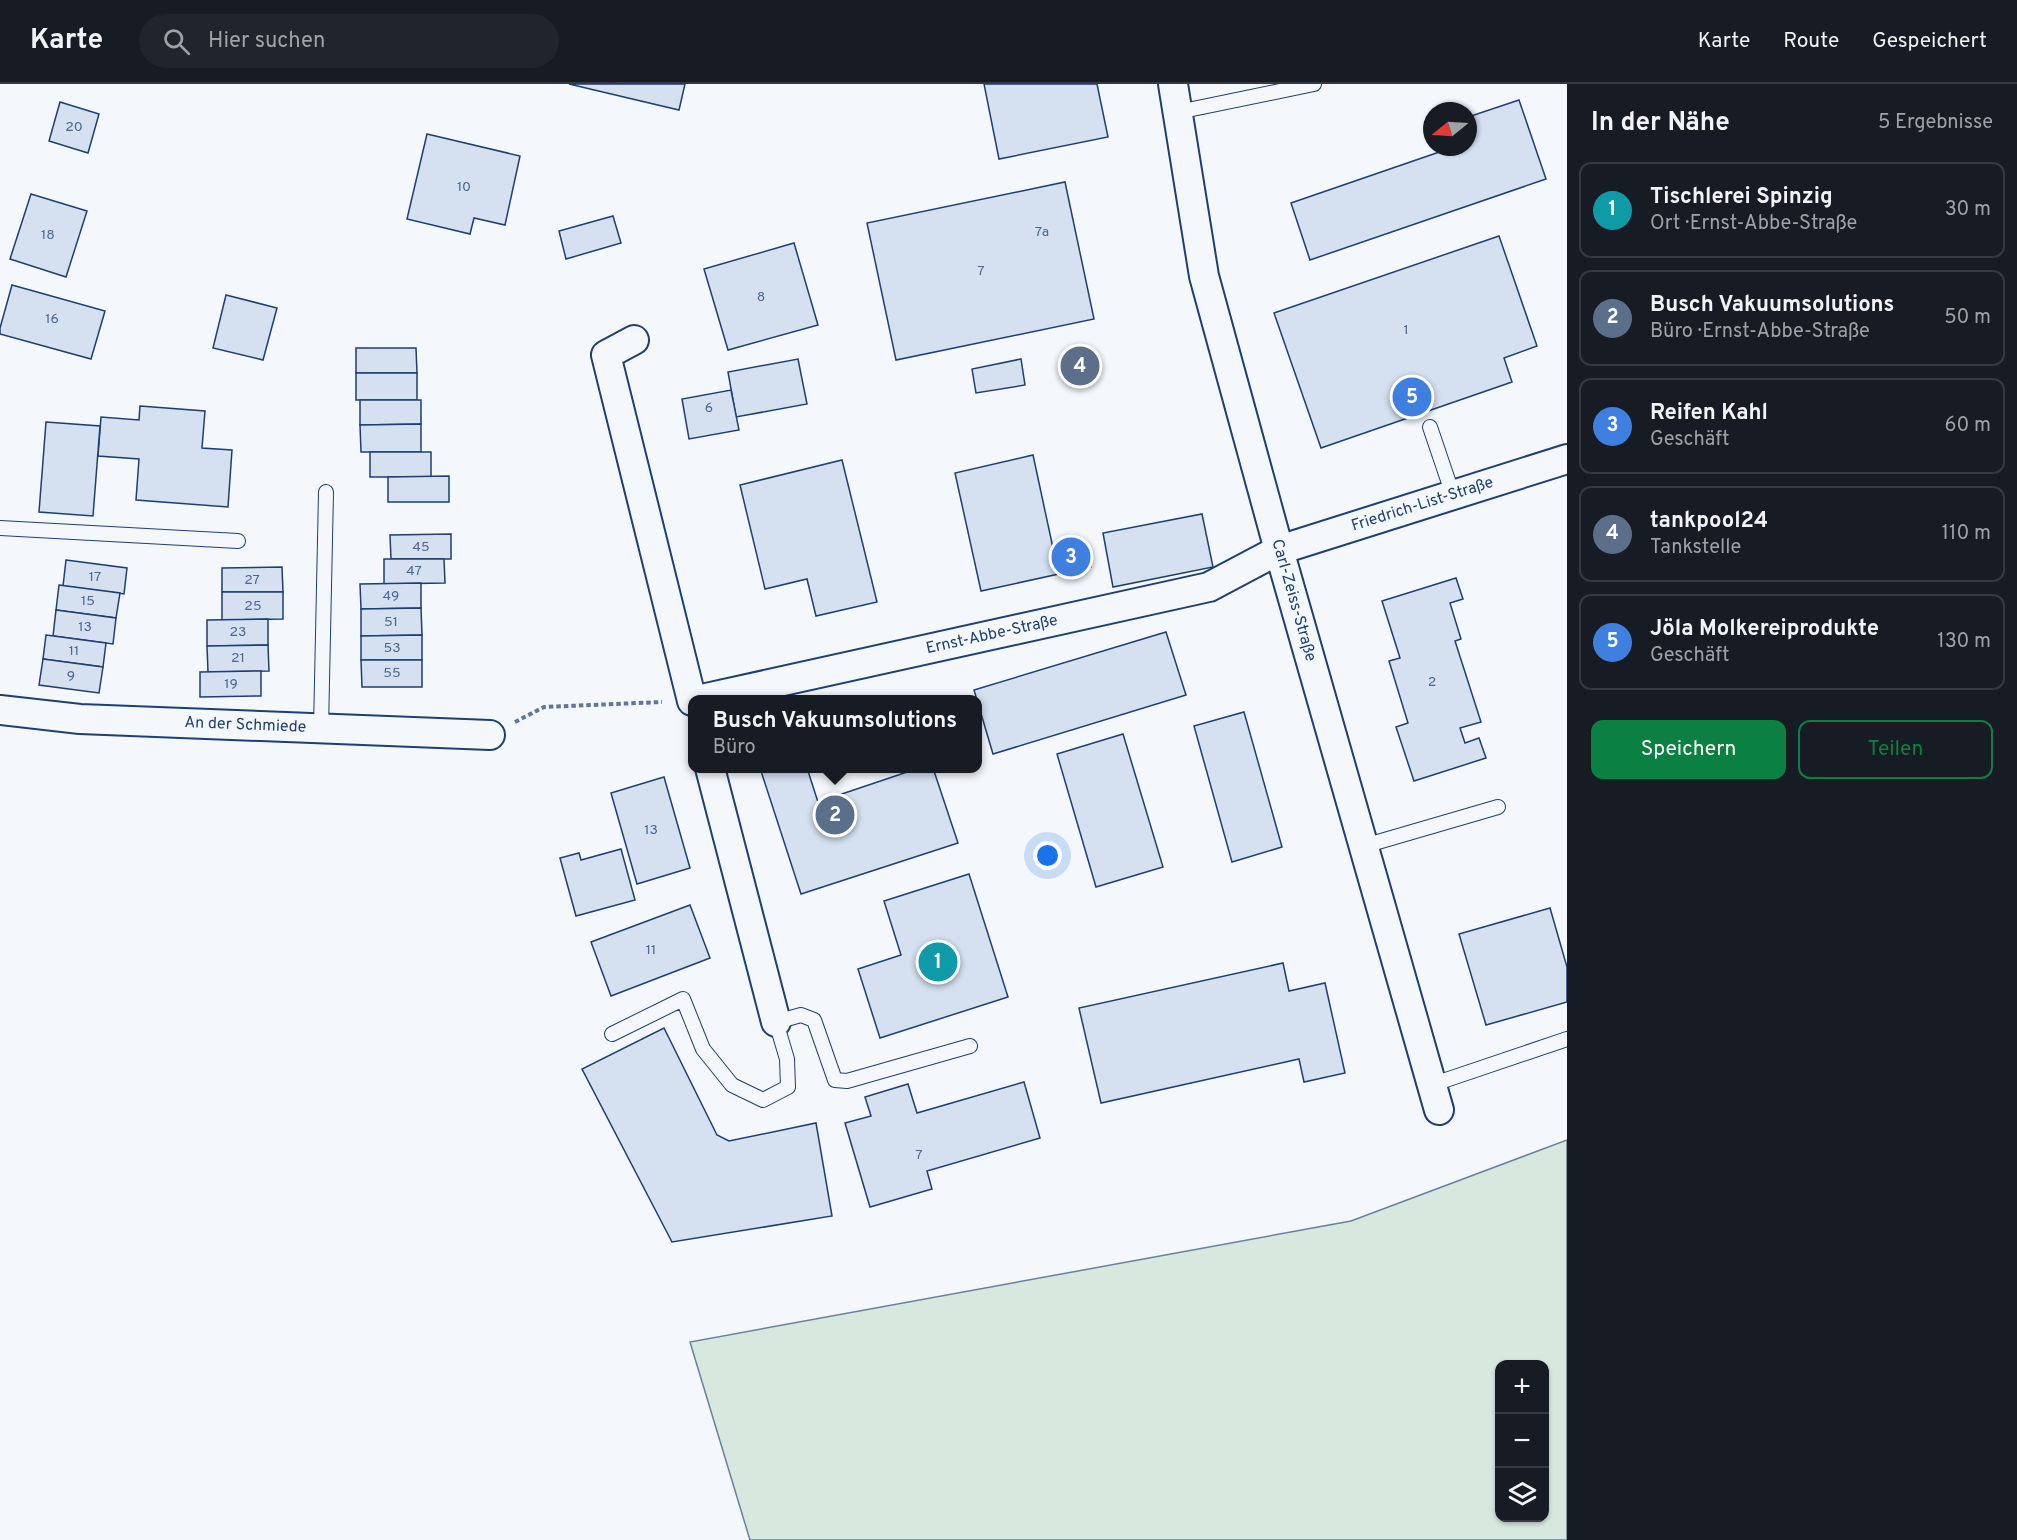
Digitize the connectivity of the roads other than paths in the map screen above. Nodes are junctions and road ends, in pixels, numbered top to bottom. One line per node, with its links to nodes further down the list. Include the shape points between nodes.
1 (1173, 84): 3 (street, Carl-Zeiss-Straße)
2 (1314, 84): 3 (lane)
3 (1178, 112): 11 (street, Carl-Zeiss-Straße, via 1204,276)
4 (634, 340): 12 (street, via 606,355)
5 (1430, 427): 8 (lane)
6 (1567, 459): 8 (street, Friedrich-List-Straße)
7 (326, 492): 15 (lane)
8 (1453, 495): 11 (street, Friedrich-List-Straße)
9 (0, 528): 10 (lane)
10 (238, 541)
11 (1279, 550): 13 (street, Ernst-Abbe-Straße, via 1209,587); 19 (street, Carl-Zeiss-Straße)
12 (693, 695)
13 (717, 695)
14 (0, 710): 15 (street, An der Schmiede, via 80,719)
15 (321, 729): 16 (street, An der Schmiede)
16 (490, 735)
17 (711, 773): 20 (street)
18 (1498, 807): 19 (lane)
19 (1364, 846): 24 (street, Carl-Zeiss-Straße)
20 (776, 1022): 21 (lane, via 787,1059 788,1087 763,1100 724,1076 703,1049 683,999); 23 (lane, via 801,1015 814,1020 836,1080 847,1082)
21 (612, 1034)
22 (1567, 1039): 24 (lane)
23 (970, 1046)
24 (1435, 1097)

